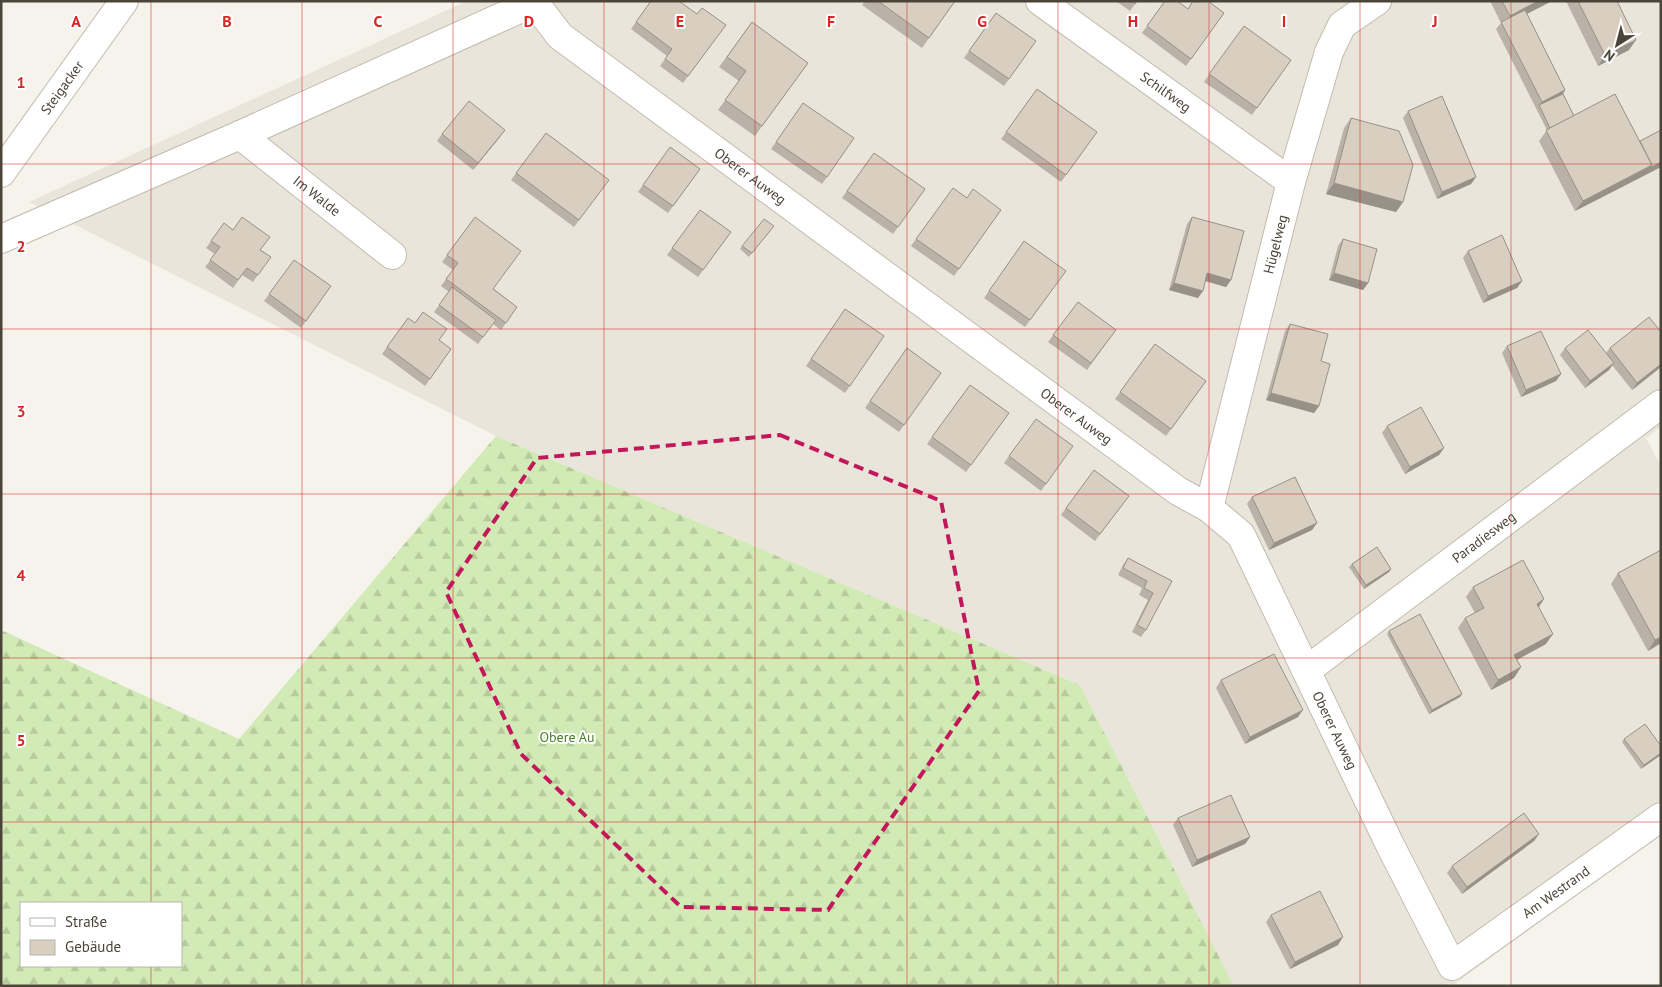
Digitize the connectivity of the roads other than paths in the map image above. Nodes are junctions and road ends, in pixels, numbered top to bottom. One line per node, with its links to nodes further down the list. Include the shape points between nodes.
1 (124, 1): 6 (street, Steigacker)
2 (1040, 1): 7 (street, Schilfweg)
3 (1377, 1): 7 (street, Hügelweg, via 1342,25 1329,52)
4 (536, 2): 5 (street); 11 (street, Oberer Auweg, via 560,36 1170,485)
5 (240, 136): 8 (street); 9 (street, Im Walde)
6 (1, 174)
7 (1291, 182): 11 (street, Hügelweg)
8 (1, 239)
9 (392, 255)
10 (1661, 404): 12 (street, Paradiesweg)
11 (1209, 508): 12 (street, Oberer Auweg, via 1242,535)
12 (1307, 670): 14 (street, Oberer Auweg)
13 (1661, 817): 14 (street, Am Westrand)
14 (1452, 966)

